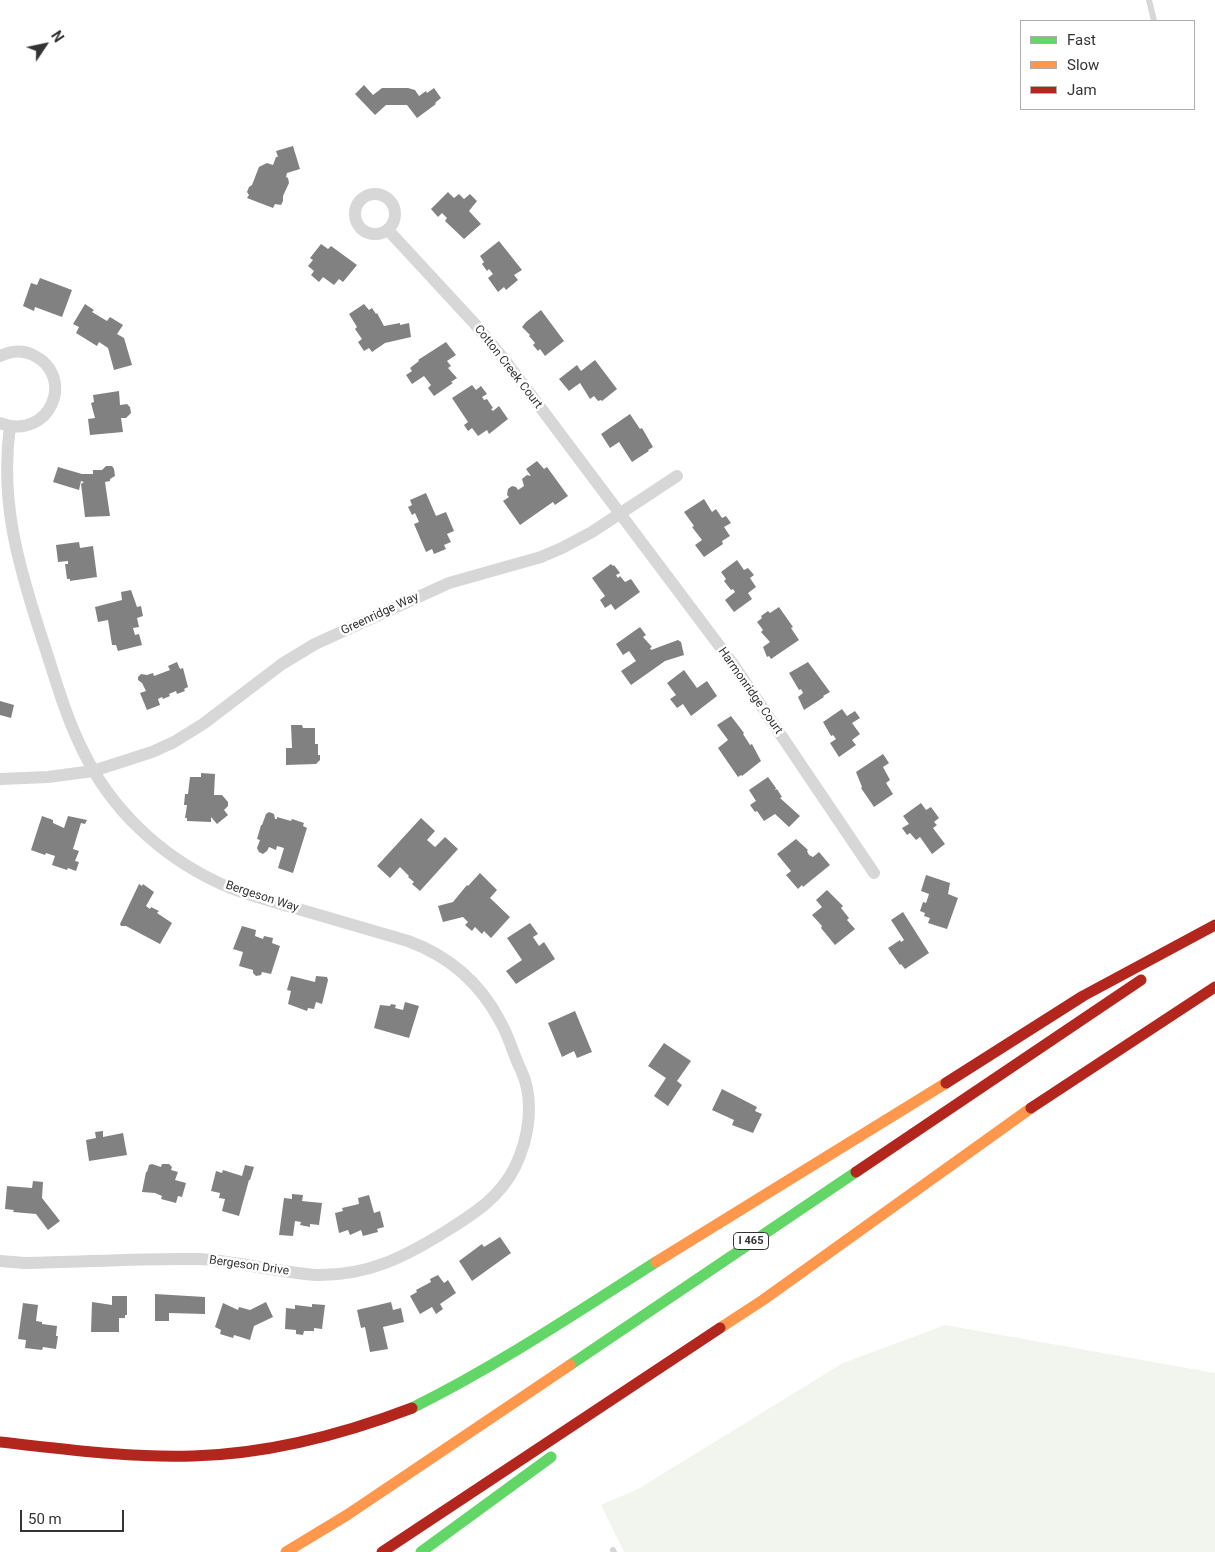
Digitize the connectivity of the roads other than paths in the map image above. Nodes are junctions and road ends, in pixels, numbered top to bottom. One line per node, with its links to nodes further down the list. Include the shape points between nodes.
1 (1148, 0): 2 (lane)
2 (1154, 20)
3 (388, 230): 7 (street, Cotton Creek Court, via 490,342)
4 (0, 356): 5 (street, Bergeson Way, via 15,351 42,360 50,369 55,394 44,416 30,425)
5 (5, 424): 8 (street, Bergeson Way, via 6,505 16,557 70,722)
6 (677, 476): 7 (street, Greenridge Way)
7 (620, 513): 8 (street, Greenridge Way, via 562,548 449,583 315,644 282,664 182,737 144,755); 10 (street, Harmonridge Court, via 733,664)
8 (93, 771): 9 (street, Greenridge Way); 14 (street, Bergeson Way, via 117,805 138,827 192,869 239,892 420,945 470,978 500,1020 523,1073 529,1118 523,1148 513,1172)
9 (0, 779)
10 (874, 873)
11 (1215, 925): 18 (highway, via 1083,996 502,1360 411,1408 304,1441 194,1456 126,1455)
12 (1215, 931): 20 (highway, I 465, via 347,1515)
13 (1215, 987): 16 (highway, via 1024,1113)
14 (481, 1209): 15 (street, Bergeson Drive, via 395,1260 344,1273 314,1275 200,1260)
15 (0, 1261)
16 (764, 1300): 17 (highway); 21 (highway)
17 (592, 1427)
18 (0, 1442)
19 (560, 1450): 22 (highway)
20 (286, 1552)
21 (382, 1552)
22 (421, 1552)

